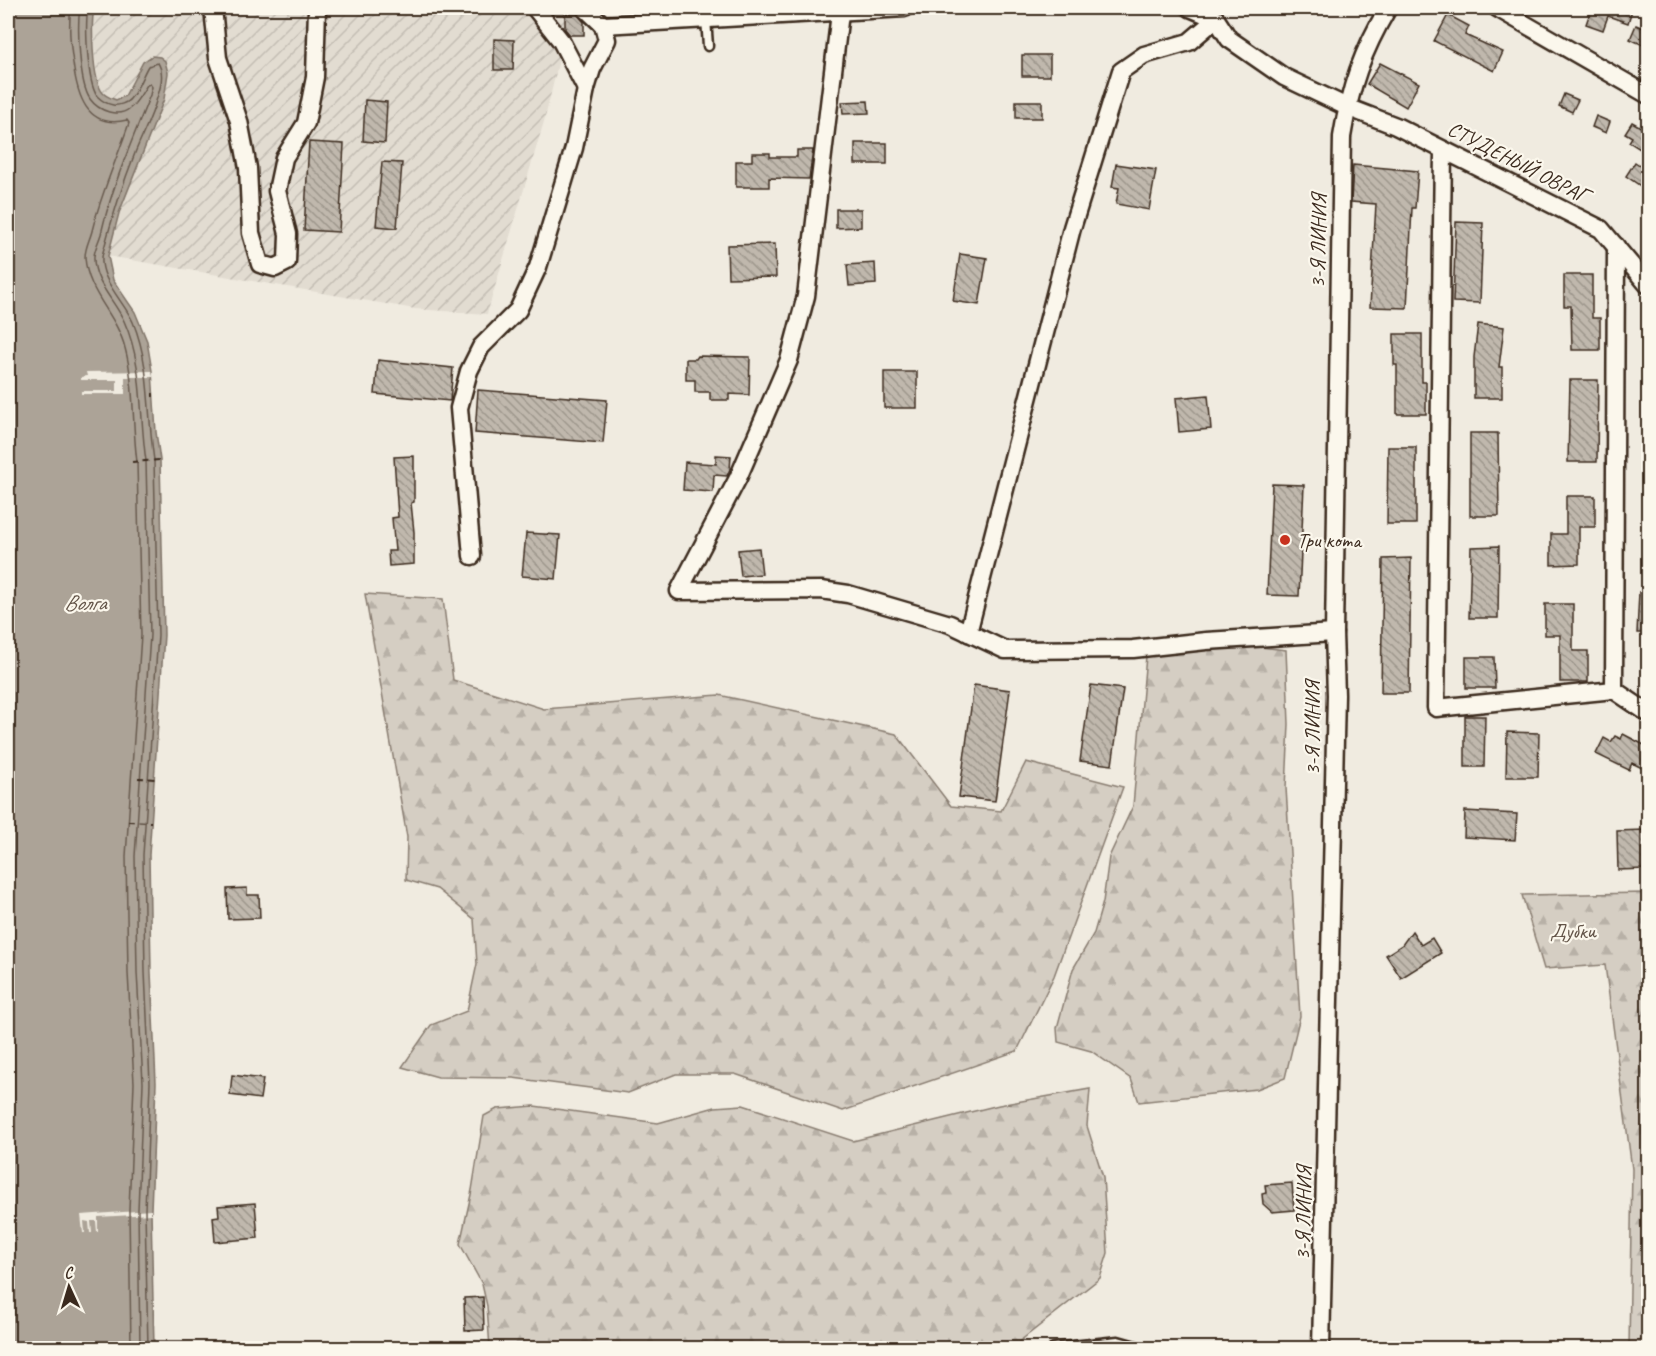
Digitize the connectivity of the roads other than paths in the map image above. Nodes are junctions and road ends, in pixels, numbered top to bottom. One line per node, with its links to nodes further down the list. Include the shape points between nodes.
1 (213, 8): 2 (street, via 218,58 239,121 248,168 251,233 260,264 275,268 287,262 288,234 277,191 284,158 306,123 315,77)
2 (316, 8)
3 (535, 8): 15 (street, via 561,41)
4 (585, 8): 13 (street)
5 (905, 8): 11 (street)
6 (1190, 8): 12 (street)
7 (1388, 8): 17 (street, 3-Я ЛИНИЯ, via 1361,59)
8 (1497, 8): 16 (street)
9 (799, 11): 10 (street); 11 (street)
10 (704, 13): 13 (street); 14 (lane)
11 (840, 13): 22 (street, via 806,296 789,360 738,478 679,591 821,590 848,594)
12 (1216, 20): 17 (street, СТУДЕНЫЙ ОВРАГ, via 1229,39 1284,77); 22 (street, via 1188,42 1144,55 1121,71 1072,228)
13 (603, 25): 15 (street, via 607,40)
14 (708, 46)
15 (586, 89): 21 (street, via 574,148 538,267 518,310 481,347 469,371 459,408)
16 (1648, 95)
17 (1347, 107): 18 (street, СТУДЕНЫЙ ОВРАГ); 23 (street, 3-Я ЛИНИЯ, via 1342,149)
18 (1443, 150): 19 (street, СТУДЕНЫЙ ОВРАГ, via 1601,229); 24 (street, via 1436,708)
19 (1616, 246): 20 (street, СТУДЕНЫЙ ОВРАГ); 24 (street)
20 (1648, 285)
21 (472, 556)
22 (968, 633): 23 (street, via 1005,650 1133,649)
23 (1334, 633): 28 (street, 3-Я ЛИНИЯ, via 1336,695)
24 (1614, 690): 25 (street)
25 (1648, 712)
26 (1054, 1348): 27 (lane, via 1118,1341)
27 (1143, 1348)
28 (1321, 1348)

